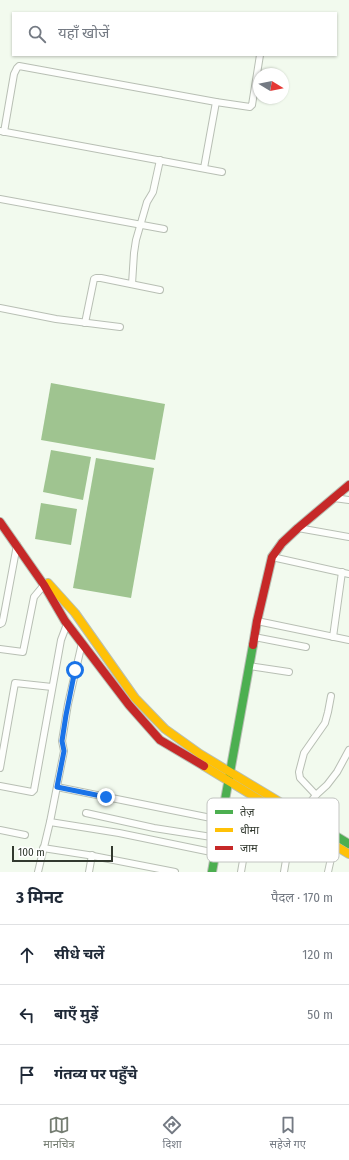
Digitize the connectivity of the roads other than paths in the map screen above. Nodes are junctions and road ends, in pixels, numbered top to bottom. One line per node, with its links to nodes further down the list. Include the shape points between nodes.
1 (260, 56): 2 (street, via 251,106)
2 (216, 102): 3 (street, via 18,66); 5 (street)
3 (2, 131): 4 (street)
4 (160, 160): 5 (street); 8 (street, via 153,192)
5 (204, 168): 6 (street)
6 (222, 172)
7 (0, 199): 8 (street)
8 (140, 225): 9 (street); 10 (street, via 134,253)
9 (164, 229)
10 (132, 284): 11 (street); 13 (street, via 96,278)
11 (160, 290)
12 (0, 308): 13 (street)
13 (85, 323): 14 (street)
14 (120, 327)
15 (349, 485): 16 (main road)
16 (334, 498): 17 (street); 19 (main road)
17 (349, 500)
18 (0, 522): 21 (main road)
19 (298, 528): 20 (street); 22 (main road)
20 (349, 537)
21 (17, 545): 23 (main road); 28 (street, via 3,620)
22 (272, 557): 24 (street); 27 (main road)
23 (32, 566): 26 (main road); 42 (main road, via 75,613 135,698 165,729)
24 (342, 572): 25 (street); 31 (street)
25 (349, 574)
26 (44, 585): 29 (main road); 35 (street, via 34,597 23,652)
27 (257, 621): 30 (main road); 31 (street)
28 (0, 624)
29 (67, 624): 33 (main road); 38 (street, via 61,640)
30 (254, 637): 34 (street); 36 (main road)
31 (333, 637): 32 (street)
32 (349, 640)
33 (82, 643): 43 (main road, via 129,705 160,740); 45 (street, via 69,697 62,741 64,751)
34 (306, 647)
35 (0, 649)
36 (249, 666): 37 (street); 42 (main road)
37 (289, 672)
38 (52, 687): 41 (street, via 15,683); 44 (street, via 34,790 32,792)
39 (331, 696): 46 (street, via 325,723 304,753 299,772 300,778)
40 (349, 750): 46 (street, via 337,772)
41 (0, 768)
42 (230, 772): 43 (main road); 49 (main road)
43 (228, 781): 47 (main road); 48 (main road)
44 (0, 786)
45 (57, 787): 52 (street); 53 (street)
46 (316, 795): 50 (street)
47 (254, 797)
48 (225, 798)
49 (272, 798)
50 (314, 798)
51 (86, 813): 56 (street)
52 (207, 817)
53 (50, 822): 59 (street); 61 (street)
54 (0, 830): 55 (street)
55 (26, 835)
56 (207, 836)
57 (339, 838): 58 (main road)
58 (349, 844)
59 (43, 848): 63 (street); 68 (street)
60 (339, 848): 62 (main road)
61 (207, 851)
62 (349, 854)
63 (92, 855): 69 (street); 70 (street)
64 (214, 862): 71 (main road)
65 (243, 862): 72 (street)
66 (286, 862): 73 (street)
67 (330, 862): 74 (street)
68 (38, 872)
69 (89, 872)
70 (174, 872)
71 (212, 872)
72 (241, 872)
73 (284, 872)
74 (328, 872)

